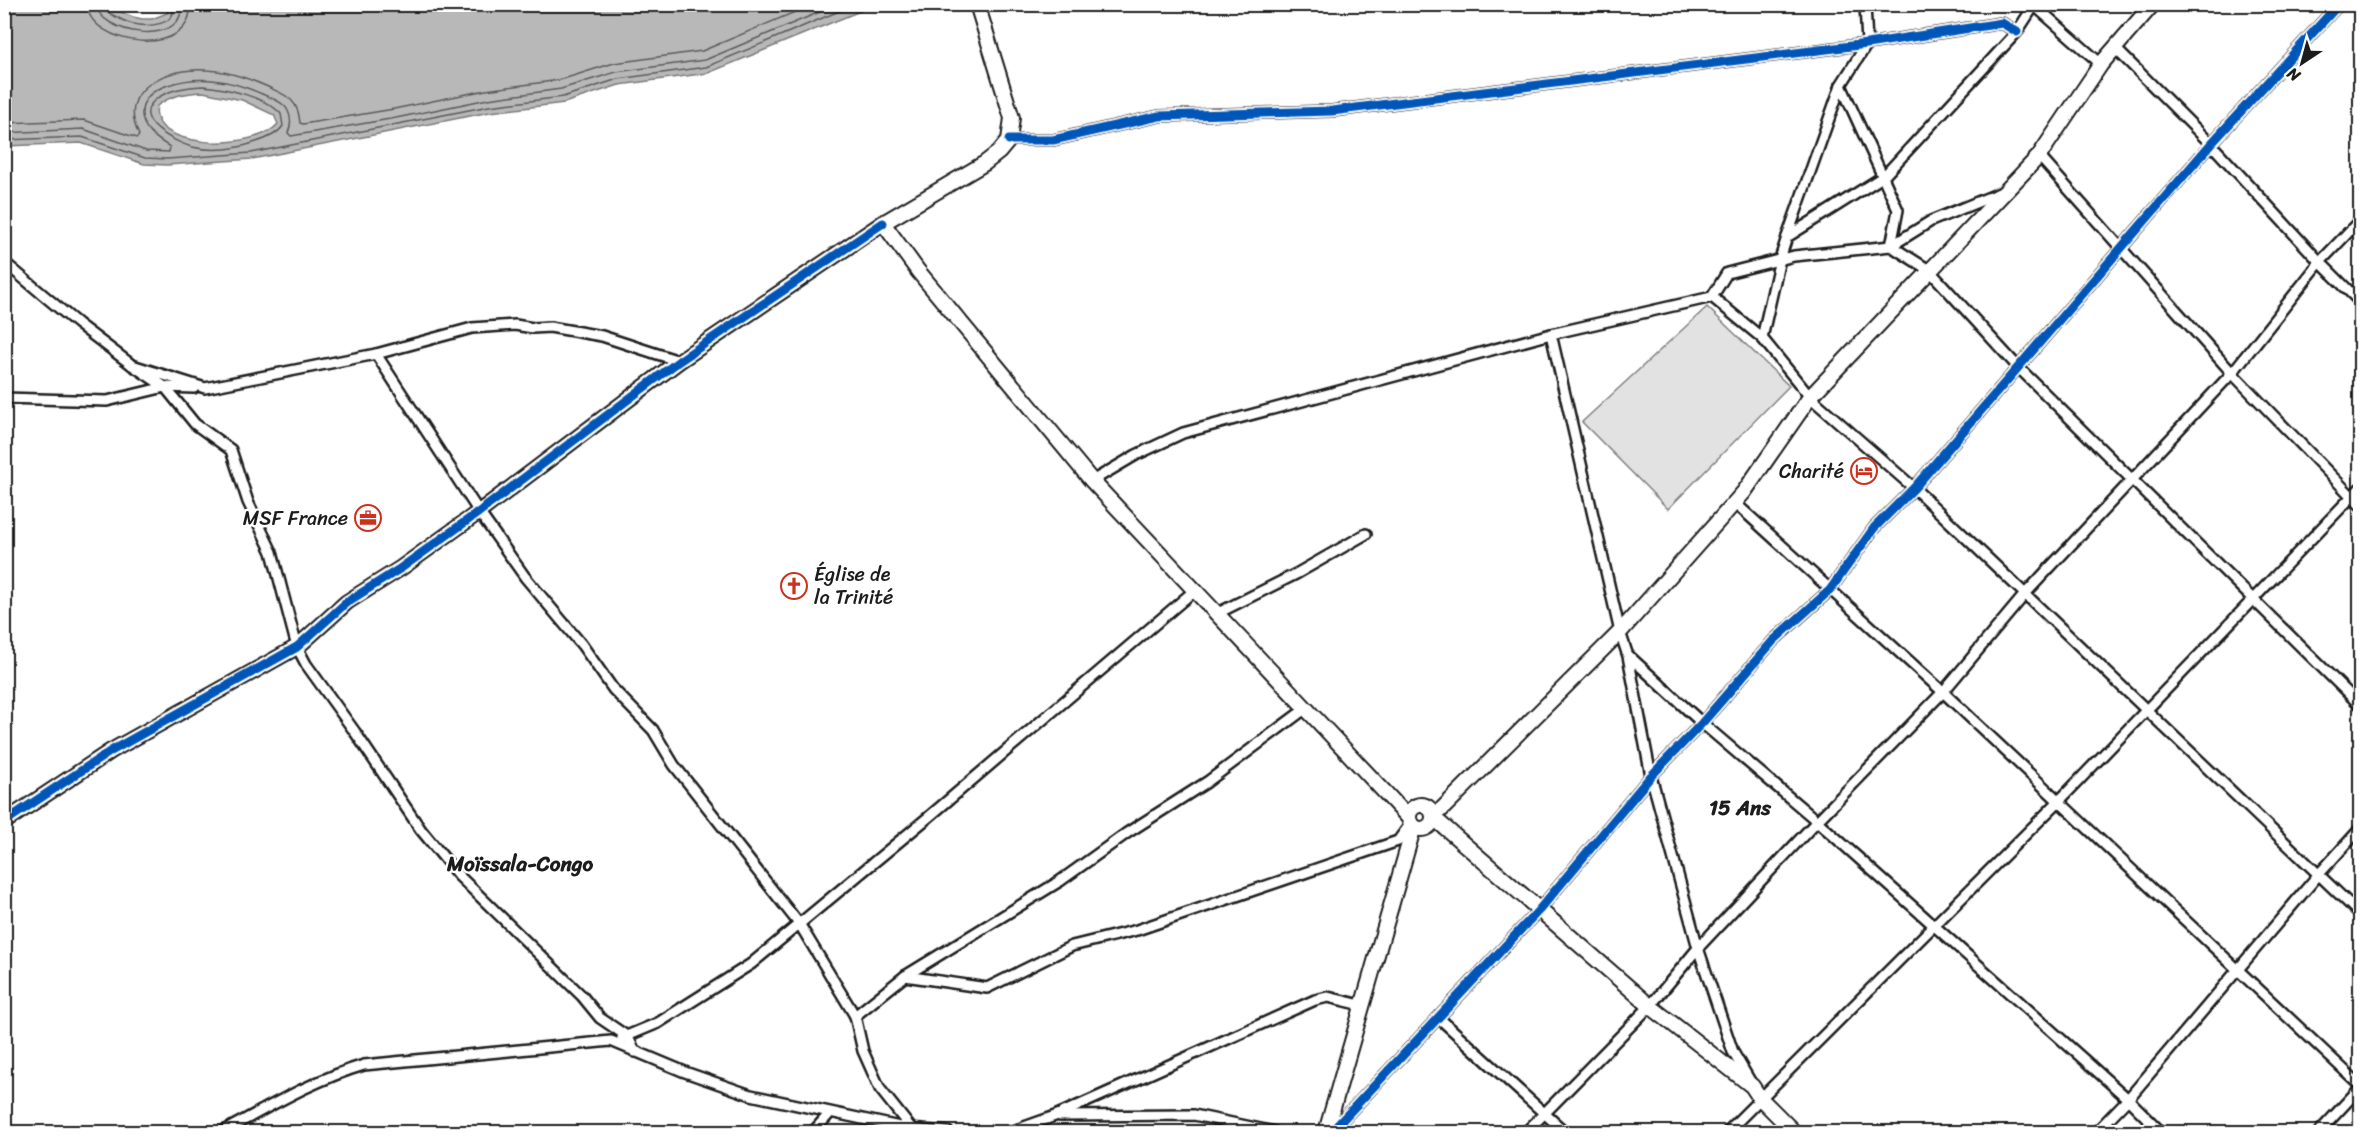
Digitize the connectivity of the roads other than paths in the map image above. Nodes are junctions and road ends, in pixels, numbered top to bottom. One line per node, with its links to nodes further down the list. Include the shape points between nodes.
1 (976, 4): 11 (main road, via 1012,118)
2 (1865, 4): 7 (street)
3 (2153, 4): 8 (main road)
4 (2339, 4): 12 (street)
5 (2035, 5): 6 (street); 9 (street)
6 (2017, 32): 7 (street, via 2002,23); 14 (street)
7 (1867, 44): 10 (street); 11 (street, via 1332,111 1159,116 1053,140)
8 (2115, 48): 9 (main road); 12 (street)
9 (2101, 64): 13 (main road)
10 (1841, 85): 14 (street); 18 (street)
11 (1009, 140): 17 (main road, via 985,163)
12 (2211, 144): 20 (street); 23 (street)
13 (2039, 156): 15 (main road); 20 (street)
14 (1884, 176): 18 (street); 19 (street, via 1898,210)
15 (2007, 189): 19 (street, via 1931,221); 24 (main road)
16 (2361, 220): 23 (street)
17 (883, 223): 30 (main road); 39 (main road, via 918,271)
18 (1787, 237): 21 (street)
19 (1891, 246): 21 (street); 24 (street)
20 (2120, 249): 32 (street); 33 (street)
21 (1780, 259): 25 (street, via 1727,273); 28 (street)
22 (4, 262): 31 (street)
23 (2320, 262): 26 (street); 33 (street)
24 (1929, 270): 32 (street); 36 (main road)
25 (1712, 297): 27 (street); 28 (street)
26 (2361, 302)
27 (1551, 334): 39 (street, via 1183,432); 52 (street)
28 (1762, 338): 36 (street)
29 (376, 354): 30 (street, via 472,328 515,325 602,336); 35 (street); 45 (street)
30 (679, 361): 45 (main road)
31 (132, 365): 34 (street); 35 (street)
32 (2017, 366): 38 (street); 40 (street)
33 (2232, 373): 38 (street); 42 (street)
34 (165, 387): 35 (street); 37 (street, via 107,402); 53 (street, via 195,424 231,450 248,502 272,552)
35 (205, 388)
36 (1810, 397): 40 (street); 43 (main road)
37 (4, 398)
38 (2134, 479): 49 (street); 50 (street)
39 (1092, 481): 47 (main road)
40 (1914, 488): 48 (street, via 1874,528); 49 (street)
41 (2361, 488): 42 (street)
42 (2352, 496): 44 (street); 50 (street)
43 (1734, 502): 48 (street); 52 (main road)
44 (2361, 505)
45 (479, 512): 53 (main road, via 347,602); 70 (street, via 613,689 653,730 681,774)
46 (1366, 534): 51 (street)
47 (1195, 590): 51 (main road); 70 (street)
48 (1830, 590): 55 (street); 59 (street, via 1773,641)
49 (2026, 593): 55 (street); 58 (street)
50 (2254, 598): 56 (street); 58 (street)
51 (1218, 613): 57 (main road)
52 (1620, 632): 54 (street); 62 (main road)
53 (297, 647): 64 (main road, via 111,751); 79 (street, via 437,850 600,1018)
54 (1628, 656): 59 (street); 60 (street)
55 (1943, 692): 61 (street); 63 (street)
56 (2361, 705)
57 (1305, 709): 65 (main road); 74 (street, via 1207,782 1060,882)
58 (2147, 709): 61 (street); 67 (street)
59 (1702, 723): 60 (street); 63 (street)
60 (1651, 776): 68 (street); 72 (street)
61 (2059, 801): 71 (street); 73 (street)
62 (1433, 816): 65 (main road, via 1432,823 1424,829); 65 (main road, via 1430,808 1419,804 1413,807); 68 (main road)
63 (1817, 821): 71 (street); 72 (street)
64 (4, 822)
65 (1411, 822): 74 (street, via 1398,842 1137,930 1072,946 987,988); 75 (main road)
66 (2361, 829): 67 (street)
67 (2319, 874): 69 (street); 73 (street)
68 (1539, 910): 76 (main road); 78 (street)
69 (2361, 914)
70 (800, 925): 77 (street); 79 (street, via 698,999)
71 (1933, 926): 84 (street); 85 (street)
72 (1698, 948): 76 (street); 82 (street, via 1733,1052)
73 (2237, 970): 83 (street); 85 (street)
74 (905, 976): 77 (street)
75 (1361, 1005): 88 (street, via 1328,997 1315,1000); 95 (main road)
76 (1650, 1006): 82 (main road); 87 (street)
77 (855, 1016): 89 (street, via 863,1051 880,1089)
78 (1439, 1018): 87 (street); 96 (street)
79 (628, 1036): 80 (street); 81 (street)
80 (611, 1041): 81 (street); 90 (street, via 364,1065 313,1083)
81 (635, 1052): 86 (street, via 751,1095)
82 (1752, 1086): 84 (main road)
83 (2361, 1087): 103 (street)
84 (1760, 1098): 99 (street); 100 (main road)
85 (2128, 1099): 101 (street); 102 (street)
86 (830, 1113): 89 (street); 91 (street)
87 (1544, 1113): 97 (street); 98 (street)
88 (1055, 1116): 93 (street); 94 (street, via 1194,1114)
89 (911, 1131): 92 (street)
90 (222, 1132)
91 (813, 1132)
92 (948, 1132)
93 (1010, 1132)
94 (1275, 1132)
95 (1326, 1132)
96 (1331, 1132)
97 (1526, 1132)
98 (1566, 1132)
99 (1726, 1132)
100 (1794, 1132)
101 (2096, 1132)
102 (2161, 1132)
103 (2319, 1132)

